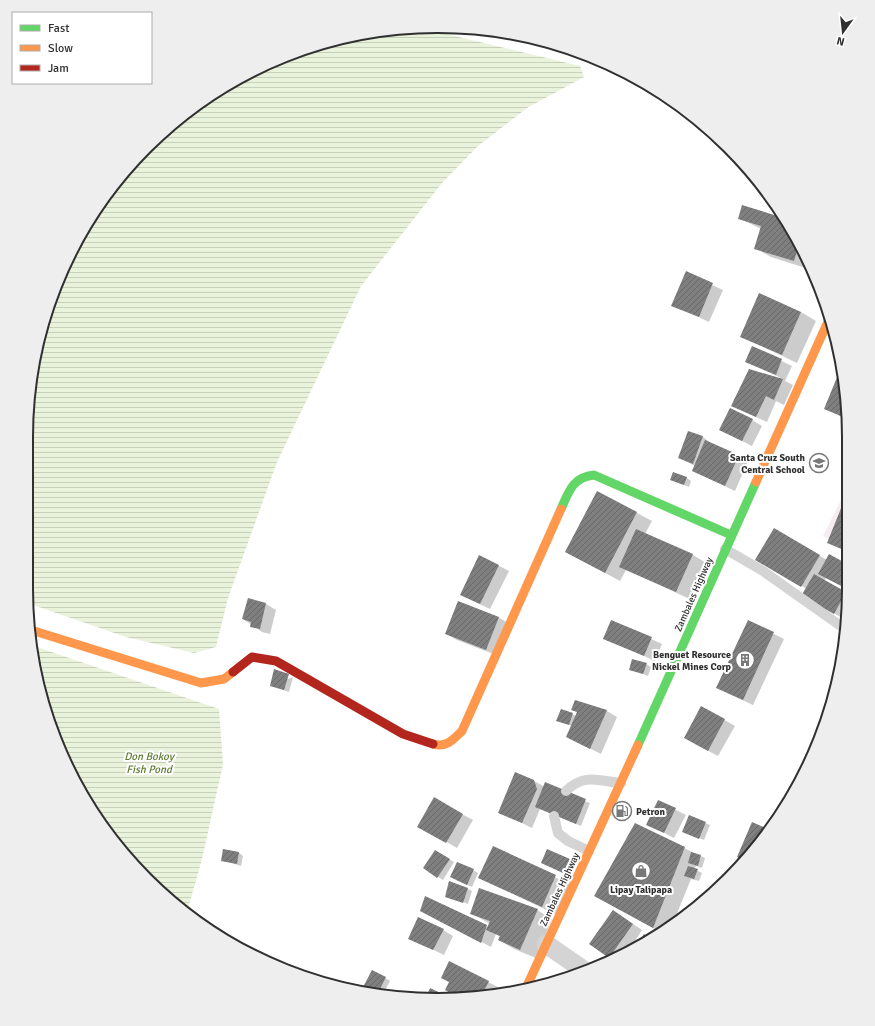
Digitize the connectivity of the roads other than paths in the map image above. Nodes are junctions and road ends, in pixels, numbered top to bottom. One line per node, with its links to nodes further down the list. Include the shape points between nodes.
1 (826, 326): 2 (street, Zambales Highway)
2 (731, 535): 3 (street, Zambales Highway); 5 (street, via 594,475 576,480 571,486 470,716 452,742 439,746 403,734 276,661 252,657 224,679 200,683)
3 (726, 549): 4 (lane, via 763,571); 6 (street, Zambales Highway)
4 (840, 626)
5 (35, 631)
6 (621, 783): 7 (lane, via 584,779); 9 (street, Zambales Highway)
7 (566, 791)
8 (554, 816): 9 (lane, via 558,833)
9 (589, 851): 10 (street, Zambales Highway)
10 (546, 944): 11 (street); 12 (street, Zambales Highway)
11 (580, 967)
12 (529, 982)

